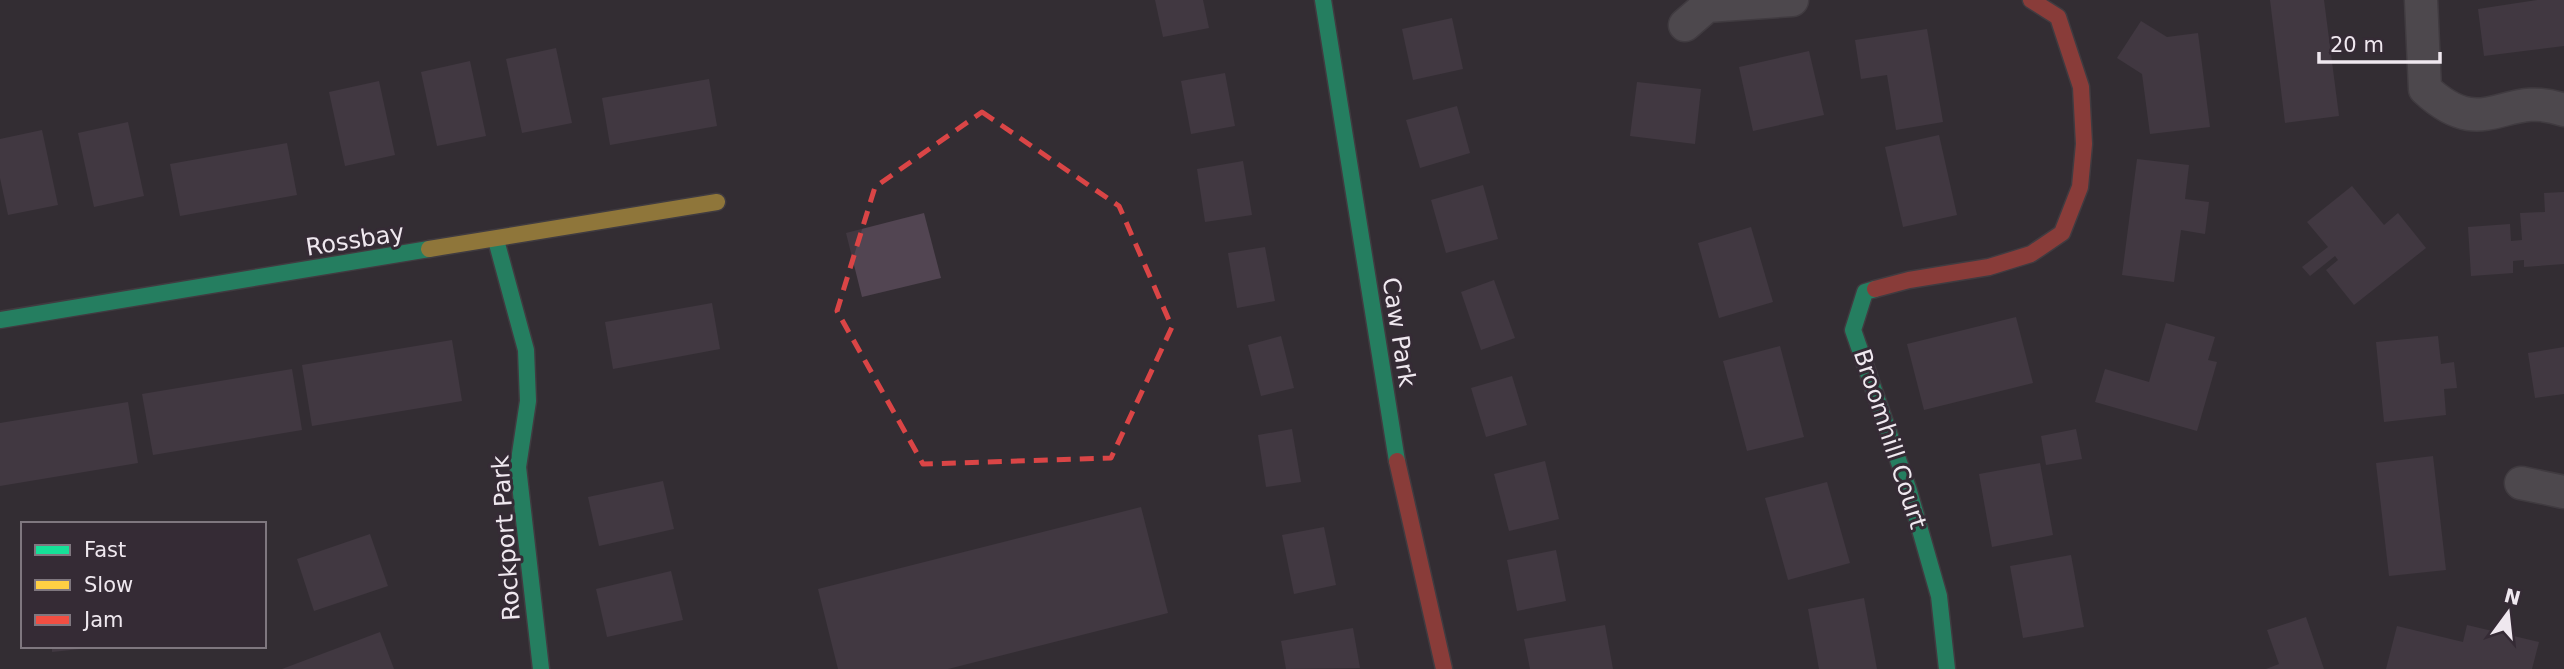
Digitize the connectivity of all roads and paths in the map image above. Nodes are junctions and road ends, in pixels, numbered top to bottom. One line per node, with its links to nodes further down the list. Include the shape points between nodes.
1 (1323, 0): 13 (street, Caw Park, via 1396,457)
2 (1792, 0): 5 (street)
3 (2031, 0): 14 (street, Broomhill Court, via 2058,18 2081,87 2084,144 2080,187 2062,233 2032,254 1989,267 1865,292 1853,330 1940,596)
4 (2421, 0): 6 (street, via 2426,89 2444,107 2474,117 2523,104 2549,104)
5 (1699, 10)
6 (2564, 110)
7 (717, 202): 8 (street, Rossbay)
8 (496, 240): 9 (street, Rossbay); 12 (street, Rockport Park, via 526,350 528,401 519,467)
9 (0, 320)
10 (2521, 483): 11 (street)
11 (2564, 492)
12 (541, 669)
13 (1444, 669)
14 (1947, 669)

